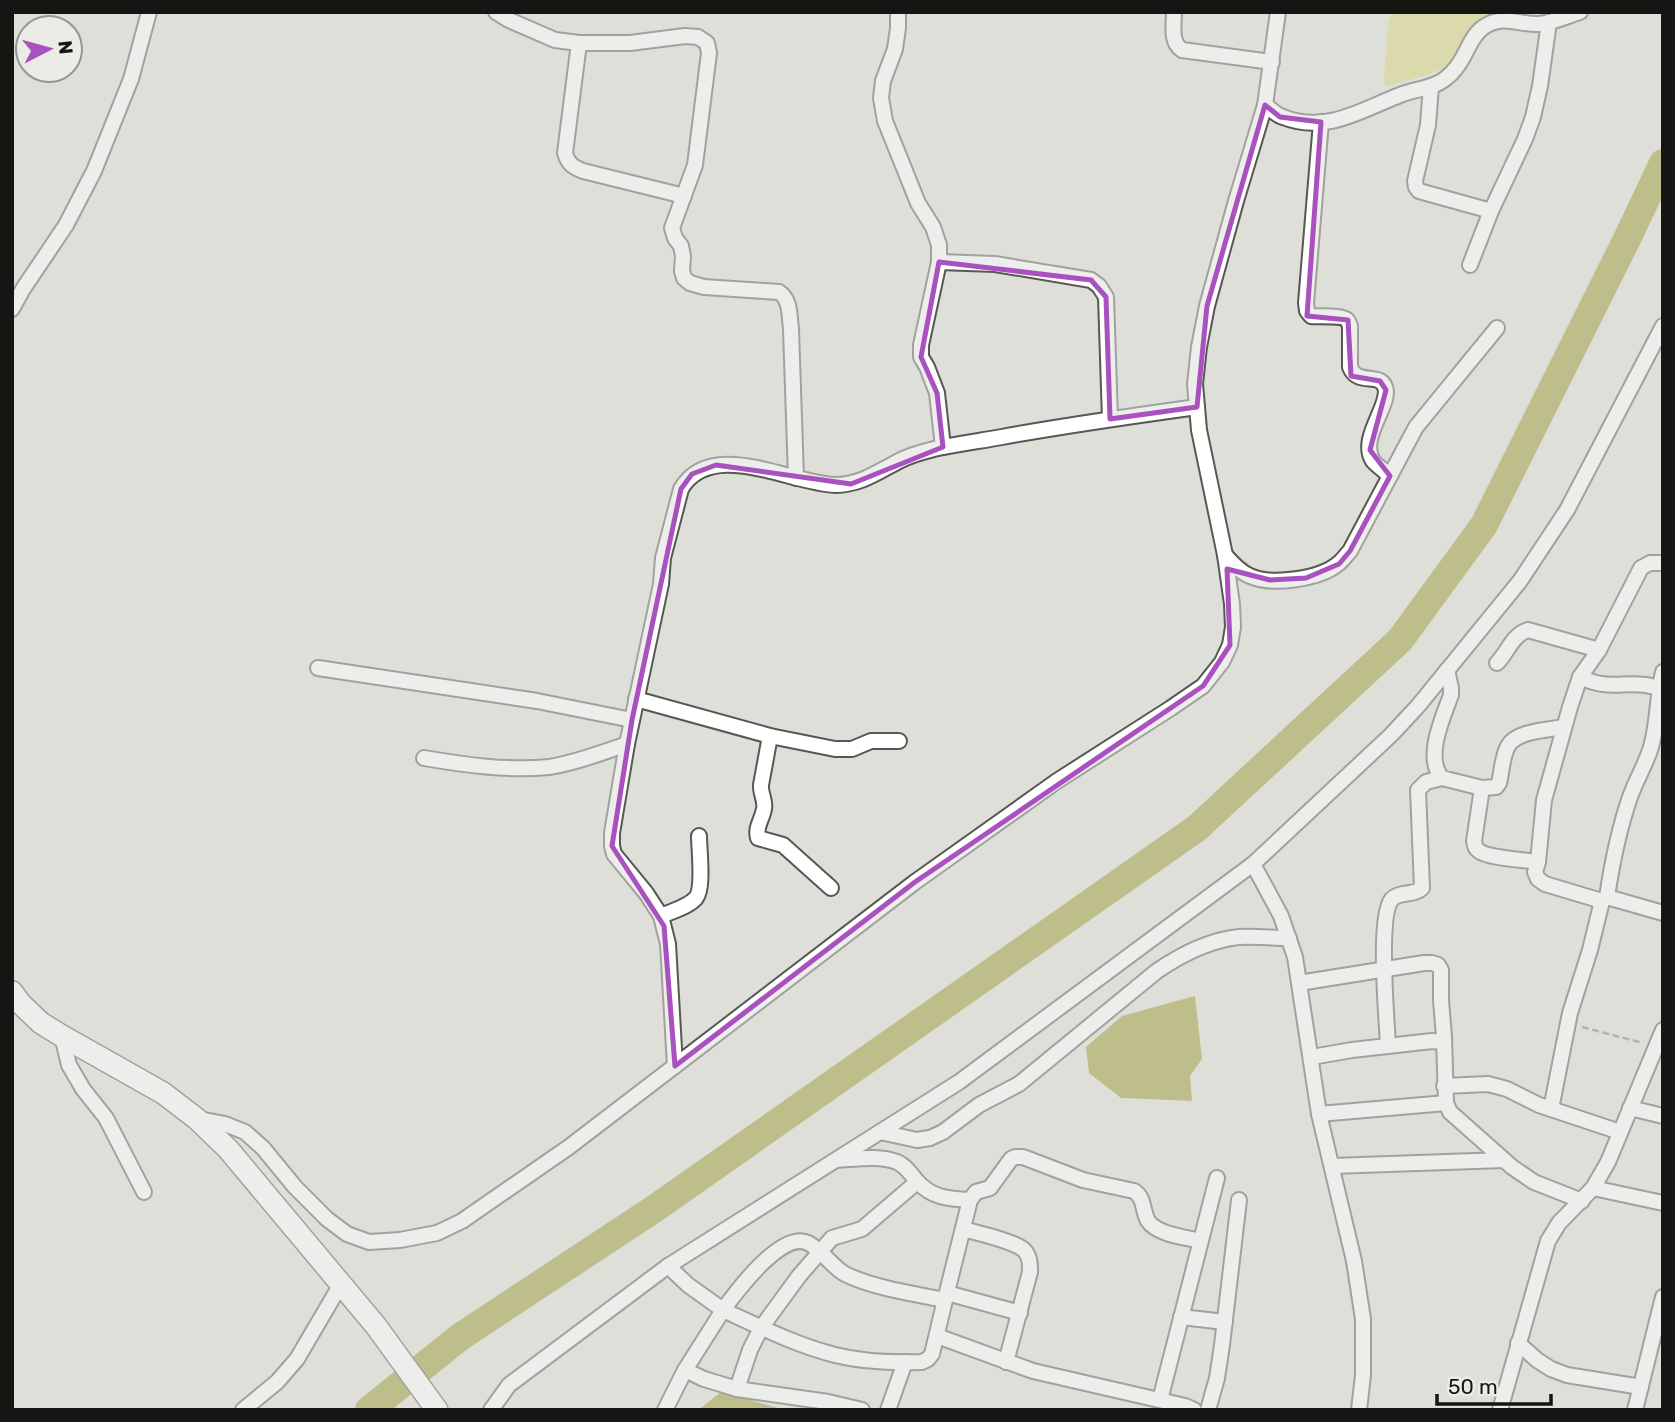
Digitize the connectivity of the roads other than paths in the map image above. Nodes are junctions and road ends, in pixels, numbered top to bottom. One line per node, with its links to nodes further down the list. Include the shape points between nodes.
1 (149, 12): 17 (street, via 131,79 94,171 66,225)
2 (496, 12): 8 (street, via 555,40)
3 (898, 12): 15 (street, via 895,49 883,81 884,121 918,203 933,227)
4 (1174, 12): 9 (street, via 1178,48)
5 (1279, 12): 9 (street)
6 (1580, 12): 7 (street)
7 (1549, 22): 10 (street, via 1509,19 1489,23 1456,68); 14 (street, via 1534,117)
8 (579, 43): 13 (street, via 567,162 583,171); 13 (street, via 685,36 707,43 698,149)
9 (1272, 62): 11 (street)
10 (1431, 86): 12 (street, via 1345,119); 14 (street, via 1416,187)
11 (1265, 105): 12 (street, via 1280,117); 20 (street, via 1207,306 1195,384)
12 (1321, 122): 23 (street, via 1307,311 1311,316 1348,320 1353,374 1384,385 1386,397 1374,423 1370,450 1374,462)
13 (684, 196): 24 (street, via 672,228 681,246 684,278 704,287 779,292 789,305)
14 (1491, 211): 16 (street)
15 (939, 262): 21 (street, via 995,264 1091,280 1099,286 1106,297); 22 (street, via 920,357 934,381)
16 (1470, 265)
17 (12, 309)
18 (1663, 326): 30 (street, via 1567,510 1521,581)
19 (1497, 328): 23 (street, via 1416,428)
20 (1197, 407): 21 (street); 25 (street)
21 (1110, 419): 22 (street)
22 (943, 447): 24 (street, via 900,460 851,484)
23 (1390, 475): 25 (street, via 1350,551 1326,572 1306,578 1259,579 1248,576)
24 (796, 478): 34 (street, via 732,465 707,467 687,480 663,558)
25 (1225, 555): 59 (street, via 1232,604 1230,645 1202,686 1056,780)
26 (1663, 563): 27 (street, via 1641,568)
27 (1599, 650): 28 (street, via 1528,630 1515,638); 32 (street)
28 (1497, 663)
29 (318, 668): 35 (street)
30 (1447, 670): 41 (street, via 1451,695 1435,741); 45 (street, via 1391,735)
31 (1663, 672): 33 (street)
32 (1580, 677): 33 (street, via 1608,686); 36 (street)
33 (1661, 688): 47 (street, via 1651,747 1627,808)
34 (636, 699): 35 (street); 37 (street)
35 (632, 720): 39 (street)
36 (1564, 727): 42 (street, via 1513,739 1499,783); 44 (street, via 1544,800)
37 (770, 736): 38 (street, via 846,750 871,741); 46 (street, via 758,838 783,845)
38 (899, 741)
39 (627, 744): 40 (street, via 572,762 521,768); 49 (street, via 612,846)
40 (424, 758)
41 (1442, 779): 42 (street); 51 (street, via 1426,782 1418,790 1422,888 1399,895 1388,906)
42 (1482, 788): 44 (street, via 1474,841 1480,853)
43 (699, 836): 49 (street, via 699,894 689,904)
44 (1538, 862): 47 (street, via 1535,872 1541,882)
45 (1253, 864): 50 (street); 67 (street, via 959,1082)
46 (831, 888)
47 (1604, 899): 48 (street); 63 (street, via 1569,1022)
48 (1663, 913)
49 (661, 916): 59 (street, via 668,944)
50 (1289, 938): 52 (street); 67 (street, via 1240,937 1181,955 1019,1084 979,1105 943,1132 917,1140)
51 (1385, 971): 52 (street); 56 (street, via 1424,963 1438,965); 57 (street)
52 (1299, 983): 58 (street)
53 (12, 992): 55 (street, via 41,1023)
54 (1663, 1030): 62 (street)
55 (62, 1037): 66 (street, via 163,1093); 75 (street, via 69,1065 106,1118)
56 (1444, 1042): 57 (street); 60 (street)
57 (1388, 1046): 58 (street)
58 (1312, 1057): 64 (street)
59 (676, 1066): 66 (street, via 462,1221 437,1233 400,1240 369,1242 347,1234 295,1187 245,1132)
60 (1444, 1086): 61 (street); 63 (street, via 1488,1084)
61 (1446, 1103): 64 (street); 70 (street, via 1450,1112)
62 (1630, 1108): 65 (street); 68 (street)
63 (1551, 1109): 68 (street)
64 (1319, 1114): 71 (street)
65 (1663, 1116)
66 (197, 1119): 84 (street, via 229,1149)
67 (880, 1132): 69 (street)
68 (1620, 1132): 74 (street)
69 (835, 1160): 73 (street, via 895,1161); 83 (street)
70 (1504, 1160): 71 (street); 78 (street, via 1534,1182)
71 (1332, 1166): 108 (street, via 1363,1320)
72 (1217, 1178): 81 (street)
73 (917, 1182): 76 (street, via 937,1197); 82 (street, via 862,1229 832,1238)
74 (1593, 1188): 78 (street); 79 (street)
75 (144, 1192)
76 (970, 1200): 80 (street); 81 (street, via 976,1192 990,1188 1019,1156 1083,1180 1134,1191 1156,1228)
77 (1239, 1200): 90 (street)
78 (1582, 1201): 93 (street, via 1548,1241)
79 (1663, 1203)
80 (963, 1229): 85 (street); 88 (street, via 1025,1251 1030,1272)
81 (1200, 1241): 89 (street)
82 (820, 1252): 85 (street, via 845,1274 902,1291); 87 (street, via 808,1243 790,1242 752,1275); 91 (street)
83 (668, 1266): 87 (street); 102 (street, via 509,1385)
84 (341, 1284): 100 (street, via 297,1359); 101 (street)
85 (946, 1296): 88 (street); 92 (street)
86 (1663, 1297): 97 (street)
87 (723, 1310): 91 (street); 96 (street)
88 (1020, 1313): 95 (street)
89 (1181, 1317): 90 (street); 99 (street)
90 (1226, 1322): 107 (street)
91 (761, 1328): 94 (street, via 838,1356); 98 (street)
92 (937, 1336): 94 (street, via 928,1359); 95 (street)
93 (1518, 1343): 97 (street, via 1537,1360 1567,1375); 109 (street)
94 (905, 1362): 105 (street)
95 (1006, 1362): 99 (street)
96 (685, 1370): 98 (street); 103 (street)
97 (1641, 1387): 110 (street)
98 (737, 1389): 104 (street)
99 (1160, 1401): 106 (street)
100 (243, 1410)
101 (437, 1410)
102 (491, 1410)
103 (665, 1410)
104 (862, 1410)
105 (888, 1410)
106 (1194, 1410)
107 (1208, 1410)
108 (1359, 1410)
109 (1500, 1410)
110 (1636, 1410)

